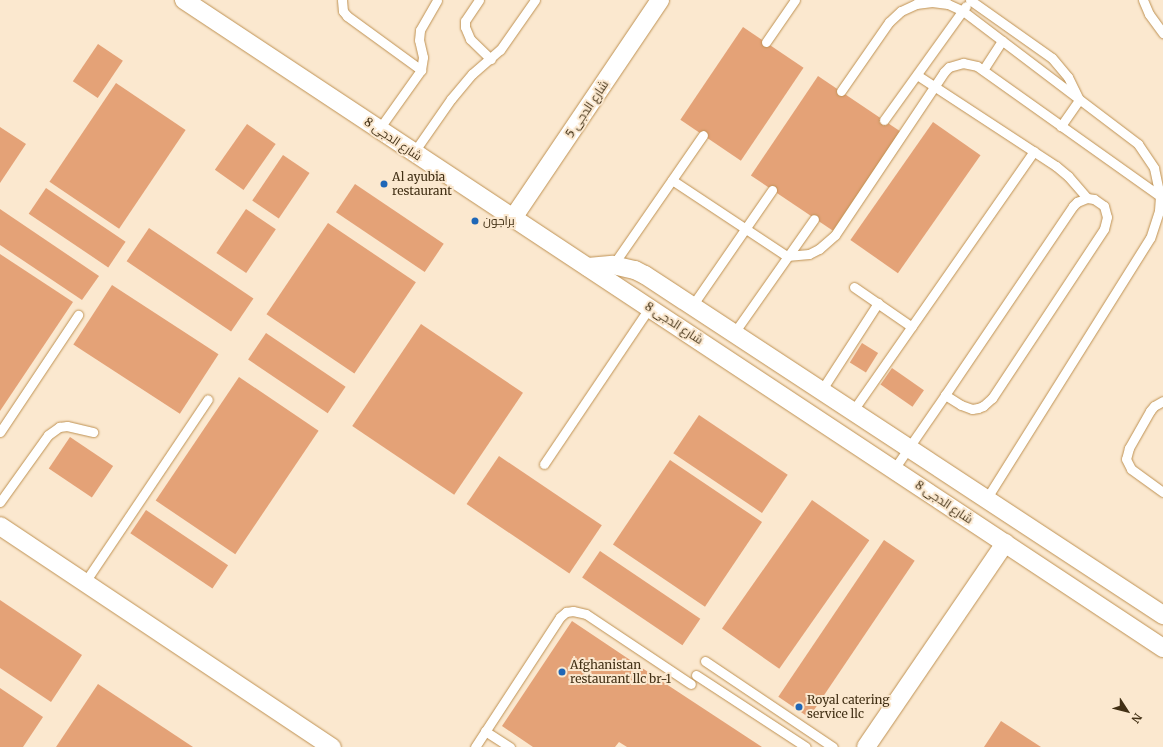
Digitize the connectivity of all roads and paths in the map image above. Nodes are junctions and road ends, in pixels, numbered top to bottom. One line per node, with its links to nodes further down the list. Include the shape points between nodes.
1 (184, 0): 23 (street, شارع الدجى 8)
2 (342, 0): 15 (lane, via 347,16)
3 (437, 0): 15 (lane, via 420,30 419,40 423,57)
4 (479, 0): 14 (lane, via 465,21 465,27 470,39)
5 (535, 0): 14 (lane, via 507,41)
6 (795, 0): 13 (lane)
7 (970, 0): 10 (lane); 20 (lane, via 1052,58 1068,77)
8 (1143, 0): 11 (lane, via 1149,14)
9 (654, 2): 31 (street, شارع الدجى 5)
10 (963, 11): 12 (lane); 17 (lane); 19 (lane, via 948,4 932,2 916,4 902,11 889,22)
11 (1163, 33)
12 (1002, 41): 16 (lane); 20 (lane)
13 (766, 42)
14 (491, 59): 26 (lane, via 472,74 451,99)
15 (421, 70): 23 (lane)
16 (983, 70): 18 (lane, via 970,63 956,64 944,72); 22 (lane)
17 (917, 75): 18 (lane); 21 (lane)
18 (934, 86): 25 (lane); 34 (lane, via 835,235 819,250 798,256)
19 (841, 91)
20 (1079, 100): 22 (lane); 29 (lane, via 1138,144 1154,168)
21 (884, 120)
22 (1061, 126): 29 (lane)
23 (379, 129): 26 (street, شارع الدجى 8)
24 (703, 135): 27 (lane)
25 (1034, 151): 30 (lane, via 1068,176); 42 (lane)
26 (414, 152): 31 (street, شارع الدجى 8)
27 (672, 180): 33 (lane); 35 (lane)
28 (772, 190): 33 (lane)
29 (1160, 196): 55 (lane, via 1159,210 1150,238)
30 (1088, 198): 45 (lane, via 1073,206); 45 (lane, via 1104,206 1106,223 992,398 983,406 972,409)
31 (513, 218): 36 (street, شارع الدجى 8)
32 (814, 219): 34 (lane)
33 (745, 229): 34 (lane); 39 (lane)
34 (787, 256): 43 (lane)
35 (613, 265): 36 (street); 39 (street, via 645,275)
36 (588, 267): 40 (street, شارع الدجى 8)
37 (854, 288): 38 (lane)
38 (878, 304): 42 (lane); 44 (lane)
39 (692, 306): 43 (street)
40 (650, 307): 52 (lane); 53 (street, شارع الدجى 8)
41 (78, 315): 49 (lane)
42 (912, 327): 48 (lane)
43 (734, 333): 44 (street)
44 (821, 391): 48 (street)
45 (945, 395): 51 (lane)
46 (208, 399): 59 (lane)
47 (1163, 401): 54 (lane, via 1150,411 1129,448 1126,459 1135,473)
48 (852, 412): 51 (street)
49 (0, 432)
50 (93, 432): 56 (lane, via 67,426 59,427 44,441)
51 (908, 448): 53 (lane); 55 (street)
52 (544, 464)
53 (894, 469): 58 (street, شارع الدجى 8)
54 (1163, 492)
55 (986, 499): 60 (street)
56 (0, 502)
57 (0, 526): 59 (street)
58 (1005, 543): 61 (street, شارع الدجى 8); 71 (street)
59 (84, 582): 66 (street)
60 (1163, 615)
61 (1163, 648)
62 (705, 661): 70 (lane)
63 (696, 675): 69 (lane)
64 (690, 684): 65 (lane, via 586,614 573,611 560,617)
65 (485, 731): 67 (lane); 68 (lane)
66 (332, 747)
67 (475, 747)
68 (510, 747)
69 (806, 747)
70 (833, 747)
71 (866, 747)

